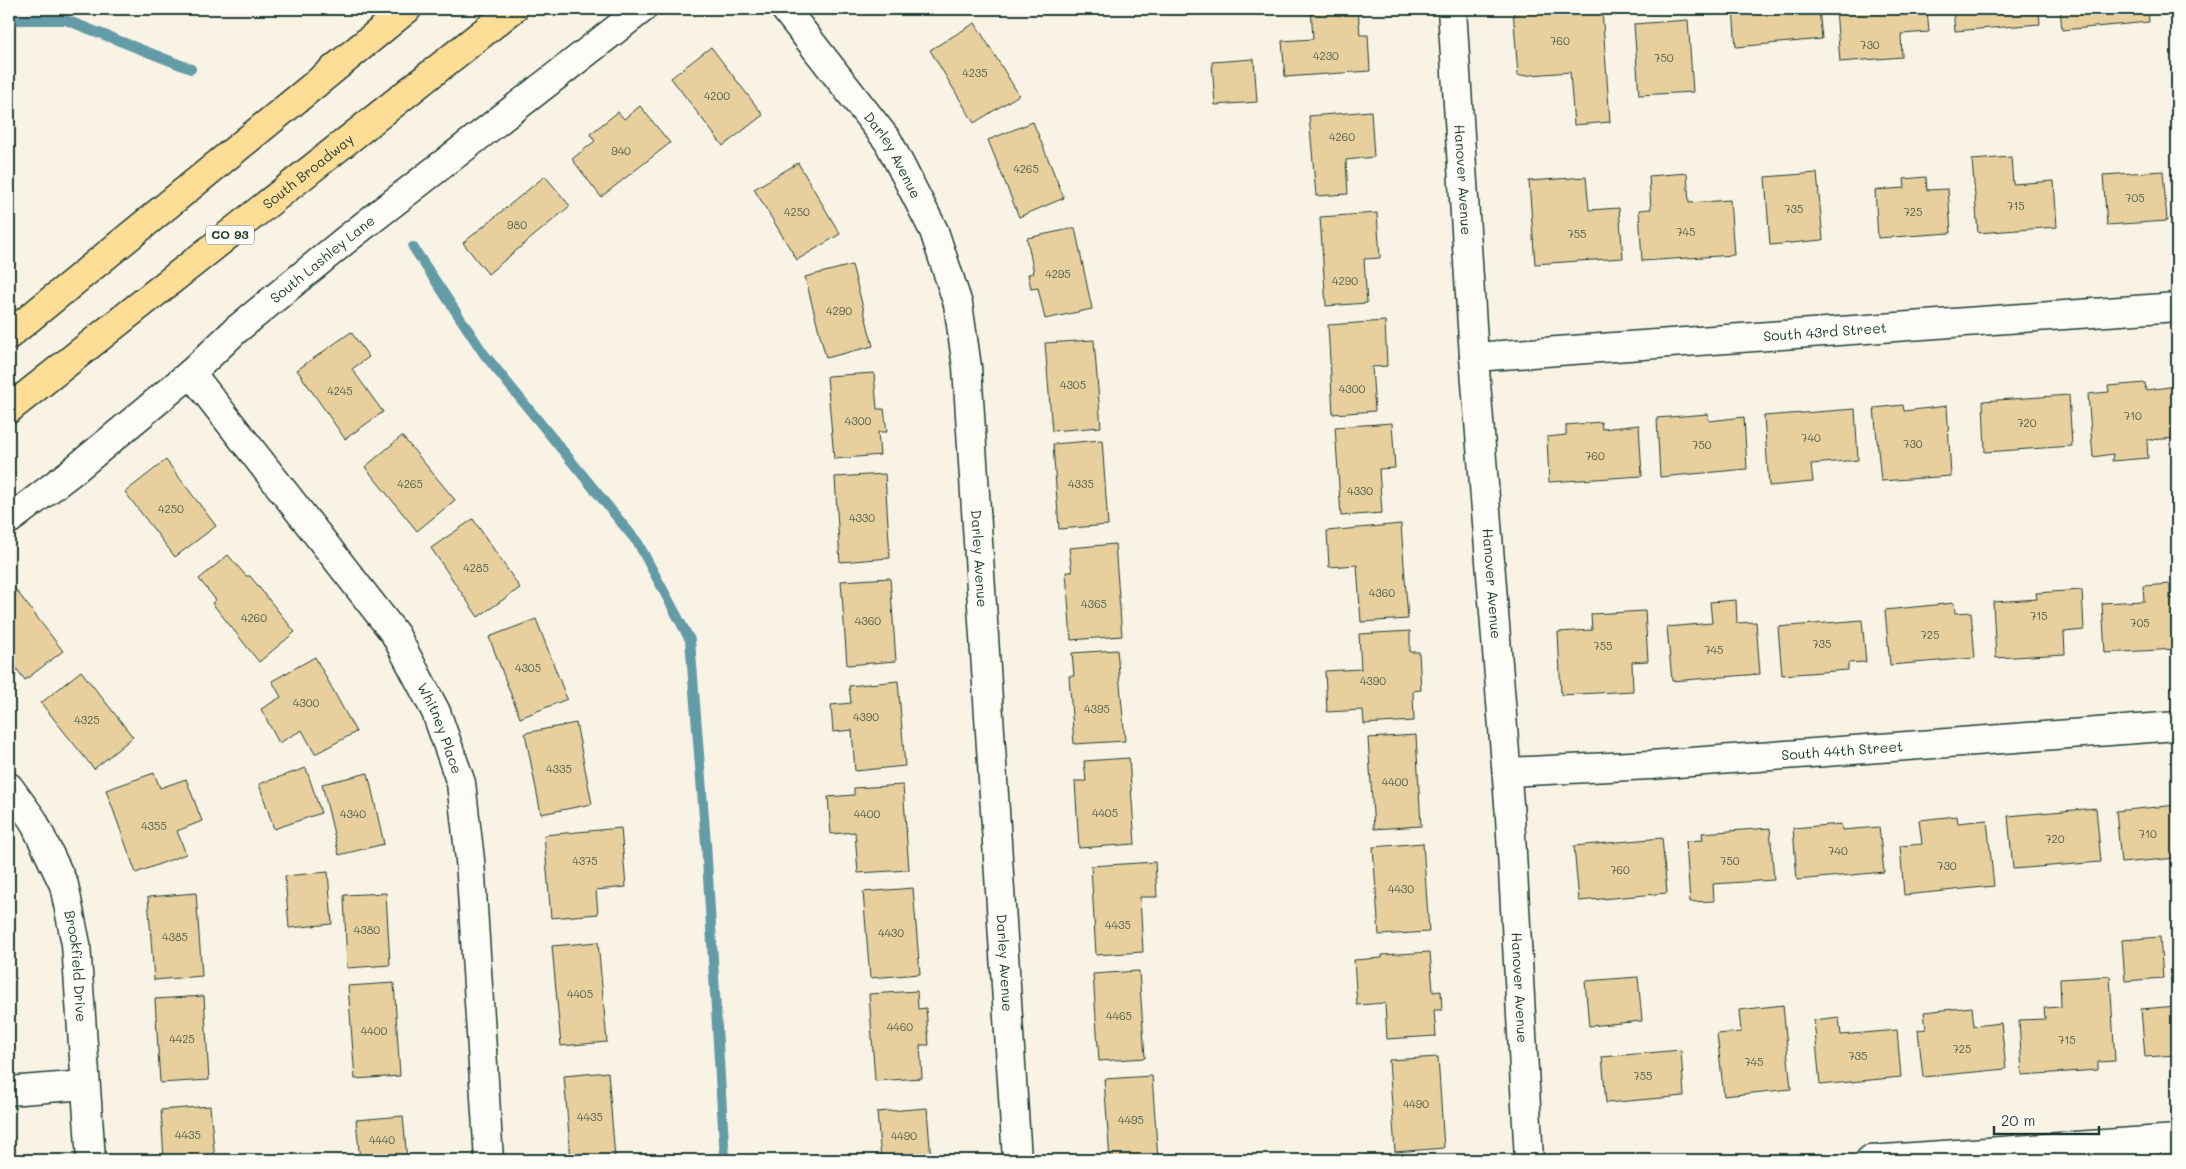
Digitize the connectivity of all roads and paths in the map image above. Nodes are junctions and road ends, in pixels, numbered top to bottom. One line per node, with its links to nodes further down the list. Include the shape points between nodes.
1 (407, 9): 7 (highway)
2 (514, 9): 10 (highway, South Broadway / CO 93)
3 (642, 9): 9 (street, South Lashley Lane, via 348,238 236,330)
4 (785, 9): 20 (street, Darley Avenue, via 888,141 934,231 958,304 967,367)
5 (1452, 9): 8 (street, Hanover Avenue)
6 (2177, 307): 8 (street, South 43rd Street)
7 (9, 334)
8 (1474, 357): 13 (street, Hanover Avenue)
9 (191, 373): 11 (street, South Lashley Lane); 19 (street, Whitney Place, via 395,634 436,712 462,783)
10 (9, 409)
11 (9, 520)
12 (2177, 726): 13 (street, South 44th Street, via 1650,765)
13 (1507, 772): 21 (street, Hanover Avenue)
14 (9, 787): 15 (street, Brookfield Drive, via 33,820 64,885 76,944)
15 (86, 1085): 16 (street); 18 (street, Brookfield Drive)
16 (9, 1091)
17 (2177, 1139): 22 (street)
18 (90, 1160)
19 (489, 1160)
20 (1017, 1160)
21 (1529, 1160)
22 (1870, 1160)

